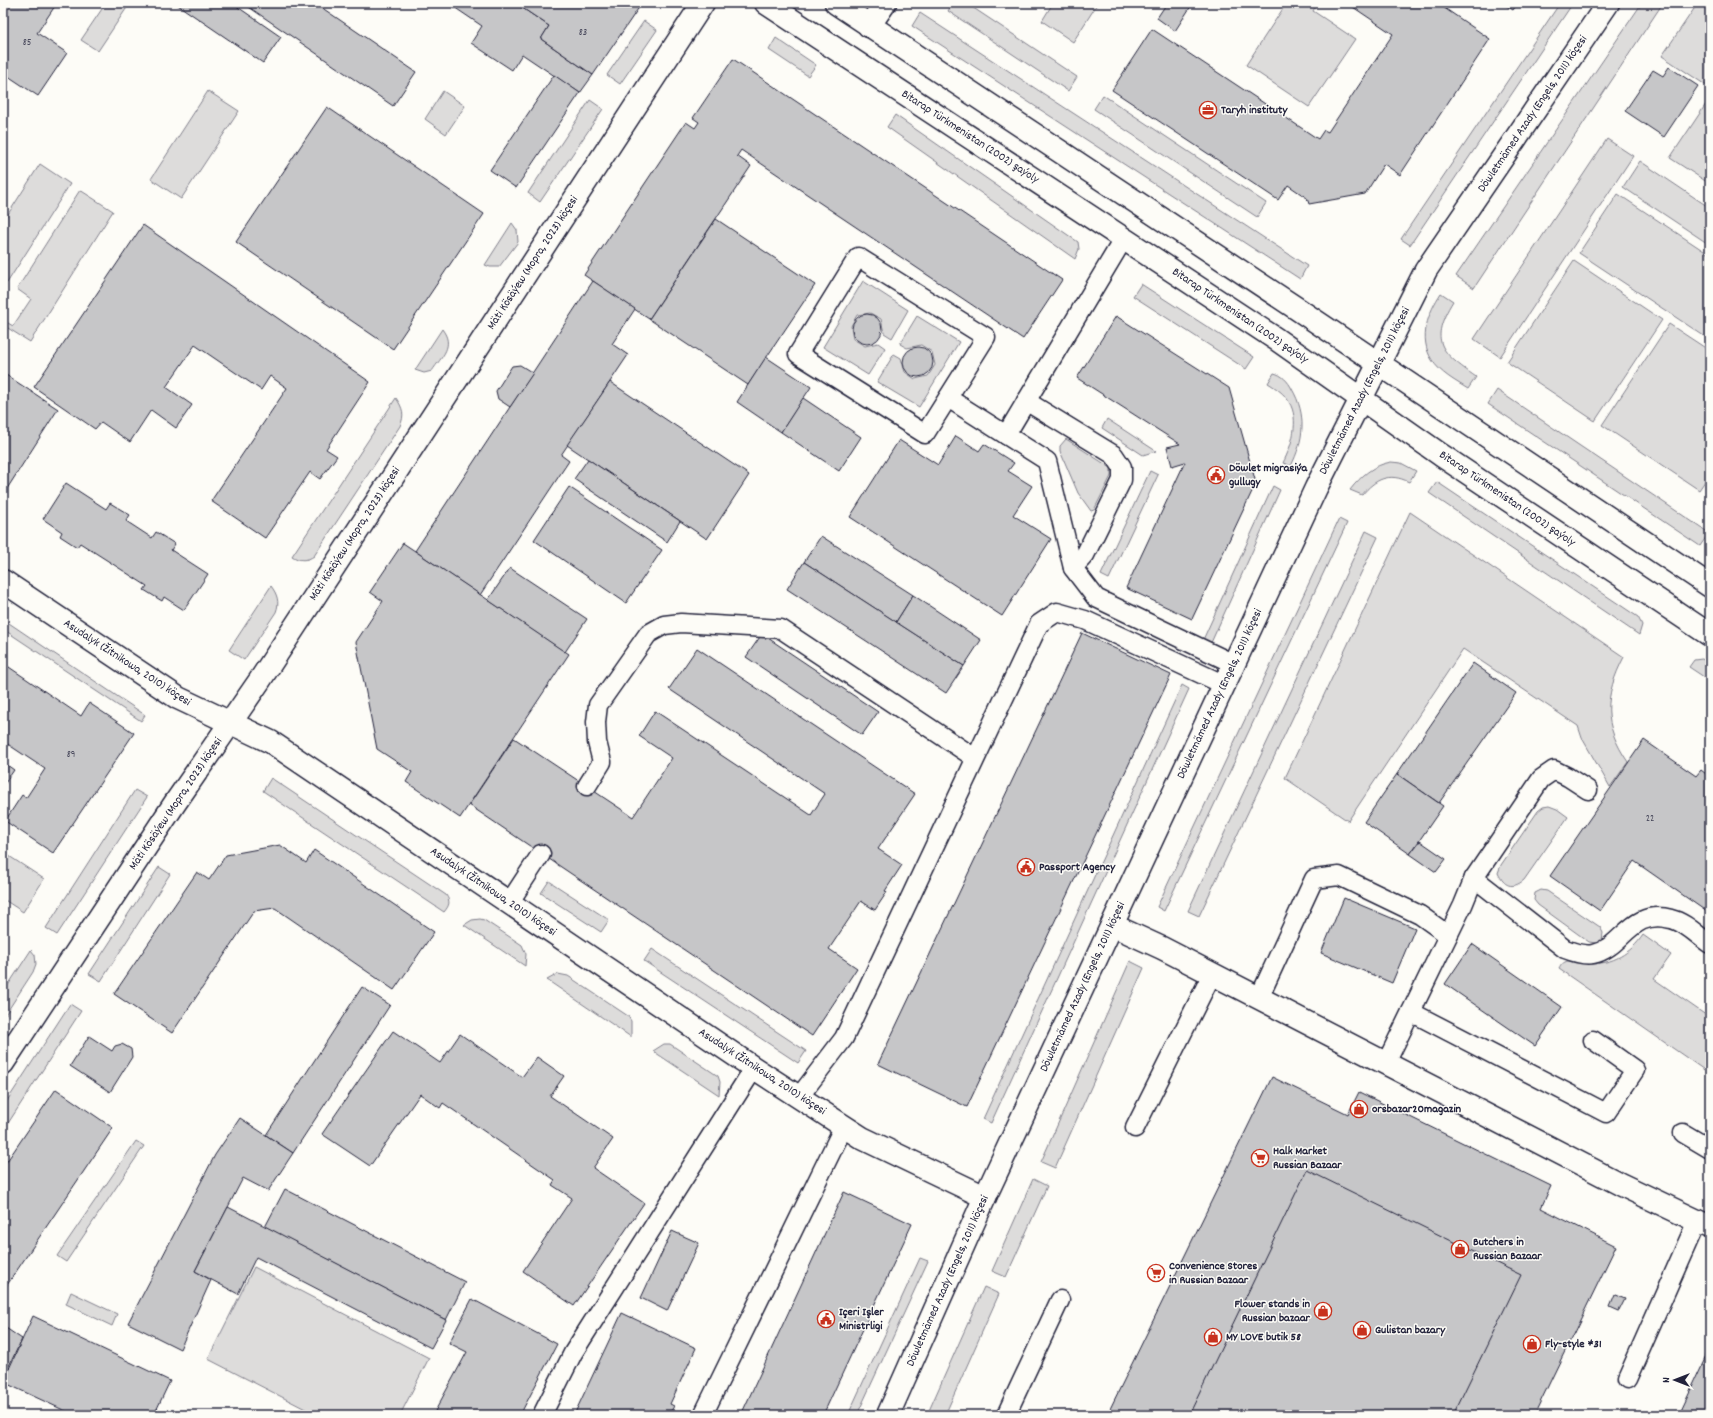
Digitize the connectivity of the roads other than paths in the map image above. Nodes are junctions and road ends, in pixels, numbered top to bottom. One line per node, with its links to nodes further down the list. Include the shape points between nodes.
1 (703, 3): 19 (street, Mäti Kösäýew (Mopra, 2023) köçesi)
2 (766, 3): 7 (street, Bitarap Türkmenistan (2002) şaýoly)
3 (836, 3): 6 (street)
4 (885, 3): 6 (street)
5 (1608, 3): 8 (street, Döwletmämed Azady (Engels, 2011) köçesi, via 1426,270)
6 (869, 26): 8 (street)
7 (1124, 238): 10 (street, Bitarap Türkmenistan (2002) şaýoly); 11 (lane)
8 (1379, 364): 10 (street, Döwletmämed Azady (Engels, 2011) köçesi); 15 (street)
9 (948, 398): 9 (lane, via 925,434 798,354 858,257 986,337); 12 (lane)
10 (1361, 399): 16 (street, Bitarap Türkmenistan (2002) şaýoly); 17 (street, Döwletmämed Azady (Engels, 2011) köçesi, via 1316,488)
11 (1026, 401): 12 (lane); 13 (lane, via 1114,455 1122,467 1122,480 1085,555)
12 (1006, 435): 13 (lane, via 1047,461)
13 (1073, 568): 17 (lane, via 1096,598)
14 (3, 581): 19 (street, Asudalyk (Žitnikowa, 2010) köçesi, via 178,698)
15 (1710, 586)
16 (1710, 635)
17 (1234, 664): 18 (street, Döwletmämed Azady (Engels, 2011) köçesi)
18 (1225, 685): 20 (lane, via 1085,620 1057,612 1039,624); 26 (street, Döwletmämed Azady (Engels, 2011) köçesi)
19 (230, 723): 25 (street, Asudalyk (Žitnikowa, 2010) köçesi, via 271,742); 33 (street, Mäti Kösäýew (Mopra, 2023) köçesi)
20 (975, 758): 21 (lane, via 781,628 682,623 664,625 648,634 598,706 597,742 602,762); 36 (lane, via 844,1038)
21 (586, 786)
22 (1588, 790): 24 (lane, via 1554,770 1541,779)
23 (541, 854): 25 (lane)
24 (1474, 878): 27 (lane); 28 (lane, via 1565,949 1577,953 1591,955 1603,951 1629,928 1641,921 1658,917 1672,919)
25 (509, 903): 35 (street, Asudalyk (Žitnikowa, 2010) köçesi)
26 (1112, 925): 29 (street); 41 (street, Döwletmämed Azady (Engels, 2011) köçesi)
27 (1448, 935): 30 (lane, via 1420,915 1339,876 1314,879); 31 (lane)
28 (1710, 944)
29 (1212, 974): 30 (street); 38 (lane)
30 (1259, 998): 34 (street)
31 (1411, 1012): 32 (lane, via 1606,1114 1636,1070); 34 (lane)
32 (1593, 1040)
33 (3, 1063)
34 (1386, 1063): 42 (street, via 1622,1185)
35 (754, 1068): 36 (street, Asudalyk (Žitnikowa, 2010) köçesi); 45 (lane, via 573,1353)
36 (800, 1097): 37 (street, Asudalyk (Žitnikowa, 2010) köçesi)
37 (844, 1126): 41 (street, Asudalyk (Žitnikowa, 2010) köçesi, via 862,1138); 46 (lane)
38 (1136, 1128)
39 (1683, 1133): 40 (lane)
40 (1710, 1147)
41 (985, 1197): 47 (street, Döwletmämed Azady (Engels, 2011) köçesi)
42 (1704, 1224): 44 (lane)
43 (1060, 1300): 48 (lane)
44 (1626, 1379)
45 (542, 1415)
46 (703, 1415)
47 (888, 1415)
48 (1006, 1415)

